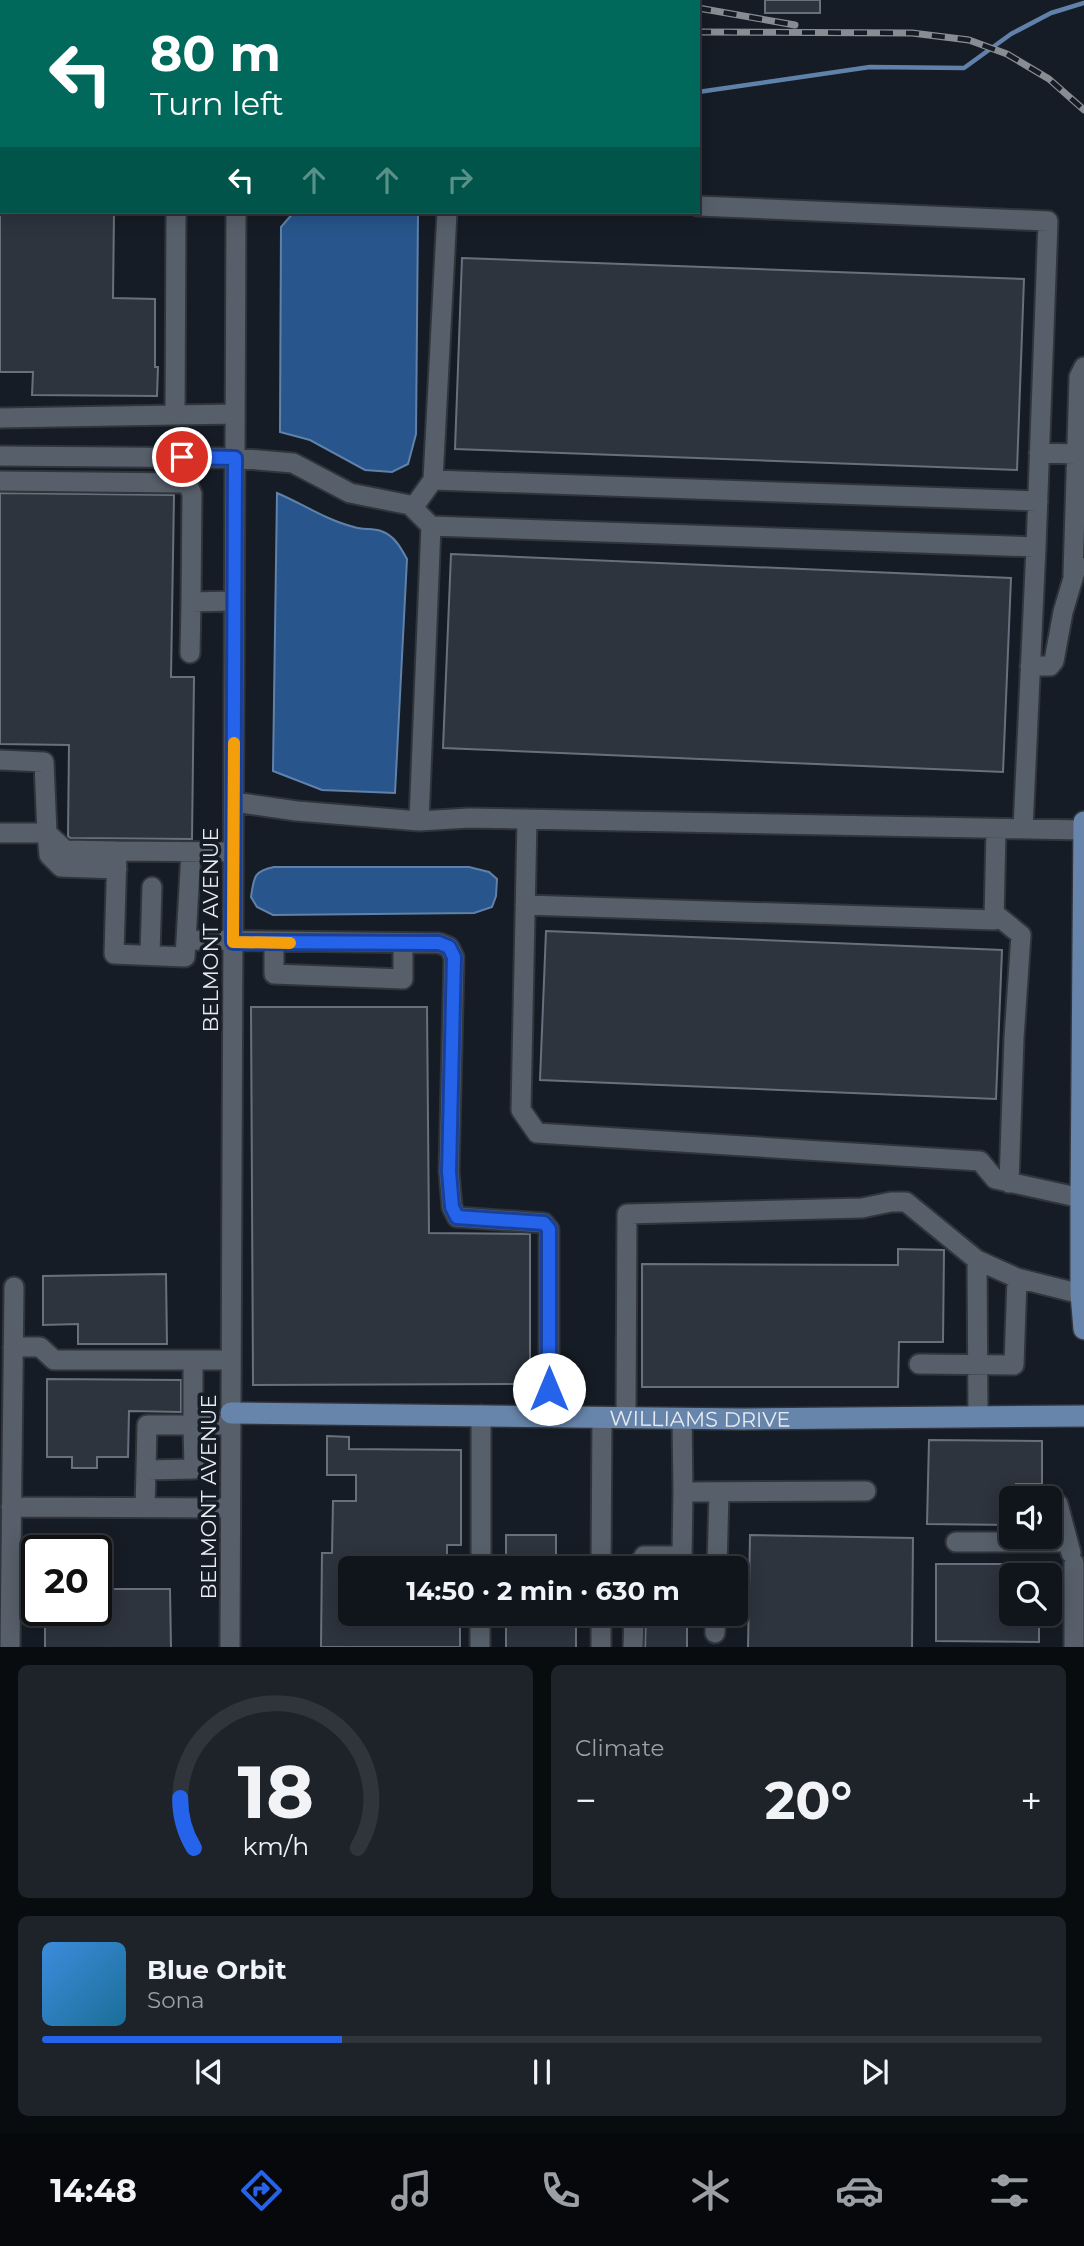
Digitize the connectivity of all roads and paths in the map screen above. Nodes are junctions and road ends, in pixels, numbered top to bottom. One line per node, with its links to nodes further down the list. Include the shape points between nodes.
1 (700, 206): 9 (street, via 1048,221)
2 (176, 214): 7 (street)
3 (236, 214): 6 (street, BELMONT AVENUE)
4 (447, 214): 14 (street)
5 (1084, 367): 10 (street, via 1079,377)
6 (235, 414): 7 (street); 13 (street, BELMONT AVENUE)
7 (175, 415): 8 (street)
8 (0, 418)
9 (1040, 453): 10 (street); 17 (street)
10 (1077, 454): 22 (street)
11 (0, 456): 12 (street)
12 (129, 457): 13 (street); 16 (street)
13 (235, 458): 18 (street, via 293,463 350,493); 23 (street, BELMONT AVENUE)
14 (433, 480): 17 (street); 18 (street)
15 (0, 481): 16 (street)
16 (128, 482): 24 (street, via 182,483 191,489)
17 (1038, 501): 20 (street)
18 (413, 508): 19 (street)
19 (431, 526): 20 (street); 30 (street)
20 (1036, 547): 26 (street)
21 (1084, 551): 22 (street)
22 (1073, 575): 26 (street, via 1054,661 1050,666)
23 (234, 601): 24 (street); 28 (street, BELMONT AVENUE)
24 (191, 602): 25 (street)
25 (190, 653)
26 (1030, 666): 33 (street)
27 (0, 760): 36 (street, via 44,762)
28 (234, 802): 30 (street); 38 (street, BELMONT AVENUE)
29 (527, 819): 30 (street); 32 (street); 41 (street)
30 (419, 821)
31 (1084, 822): 34 (main road)
32 (996, 829): 33 (street); 42 (street)
33 (1023, 829): 34 (street)
34 (1083, 830): 49 (main road)
35 (0, 833): 36 (street)
36 (47, 833): 39 (street, via 65,850)
37 (191, 852): 38 (street); 39 (street); 43 (street)
38 (233, 852): 44 (street, BELMONT AVENUE)
39 (117, 860): 47 (street, via 114,954)
40 (152, 887): 47 (street)
41 (524, 905): 42 (street, via 994,920); 48 (street, via 522,1110 537,1133 980,1161 995,1179)
42 (994, 913): 48 (street, via 1021,935)
43 (186, 940): 44 (street); 47 (street, via 185,957)
44 (233, 942): 45 (street); 57 (street, BELMONT AVENUE)
45 (274, 943): 46 (street); 46 (street, via 274,974 403,979)
46 (403, 943): 61 (street, via 439,943 449,947 454,957 449,1172 457,1217 544,1223 549,1229)
47 (150, 955)
48 (1009, 1183): 49 (street)
49 (1080, 1198): 53 (main road)
50 (977, 1261): 51 (street); 59 (street); 64 (street, via 906,1202 862,1208 628,1214)
51 (1017, 1278): 53 (street); 59 (street, via 1014,1365)
52 (14, 1287): 55 (street)
53 (1081, 1294): 54 (main road)
54 (1084, 1329)
55 (13, 1347): 56 (street, via 40,1347 54,1360); 73 (street)
56 (193, 1360): 57 (street); 68 (street)
57 (231, 1360): 67 (street, BELMONT AVENUE)
58 (919, 1364): 59 (street)
59 (977, 1364): 65 (street)
60 (481, 1415): 61 (main road, WILLIAMS DRIVE); 67 (main road, WILLIAMS DRIVE); 79 (street)
61 (549, 1416): 63 (main road, WILLIAMS DRIVE)
62 (1084, 1416): 65 (main road, WILLIAMS DRIVE)
63 (602, 1417): 64 (main road, WILLIAMS DRIVE); 80 (street)
64 (626, 1417): 66 (main road, WILLIAMS DRIVE)
65 (978, 1417): 66 (main road, WILLIAMS DRIVE)
66 (682, 1418): 71 (street)
67 (231, 1419): 68 (street); 75 (street, BELMONT AVENUE)
68 (193, 1425): 69 (street, via 146,1425); 69 (street, via 194,1469)
69 (146, 1470): 74 (street)
70 (866, 1491): 72 (street)
71 (683, 1492): 72 (street); 81 (street)
72 (719, 1492): 82 (street)
73 (8, 1494): 74 (street); 84 (street)
74 (145, 1507): 75 (street)
75 (230, 1508): 89 (street, BELMONT AVENUE)
76 (1062, 1519): 78 (street)
77 (956, 1542): 78 (street)
78 (1068, 1542): 83 (street)
79 (481, 1556)
80 (601, 1556)
81 (682, 1556)
82 (717, 1556)
83 (1079, 1561): 93 (street)
84 (5, 1566): 88 (street)
85 (480, 1626): 90 (street)
86 (601, 1626): 91 (street)
87 (634, 1626): 92 (street)
88 (10, 1647)
89 (230, 1647)
90 (480, 1647)
91 (601, 1647)
92 (633, 1647)
93 (1074, 1647)

